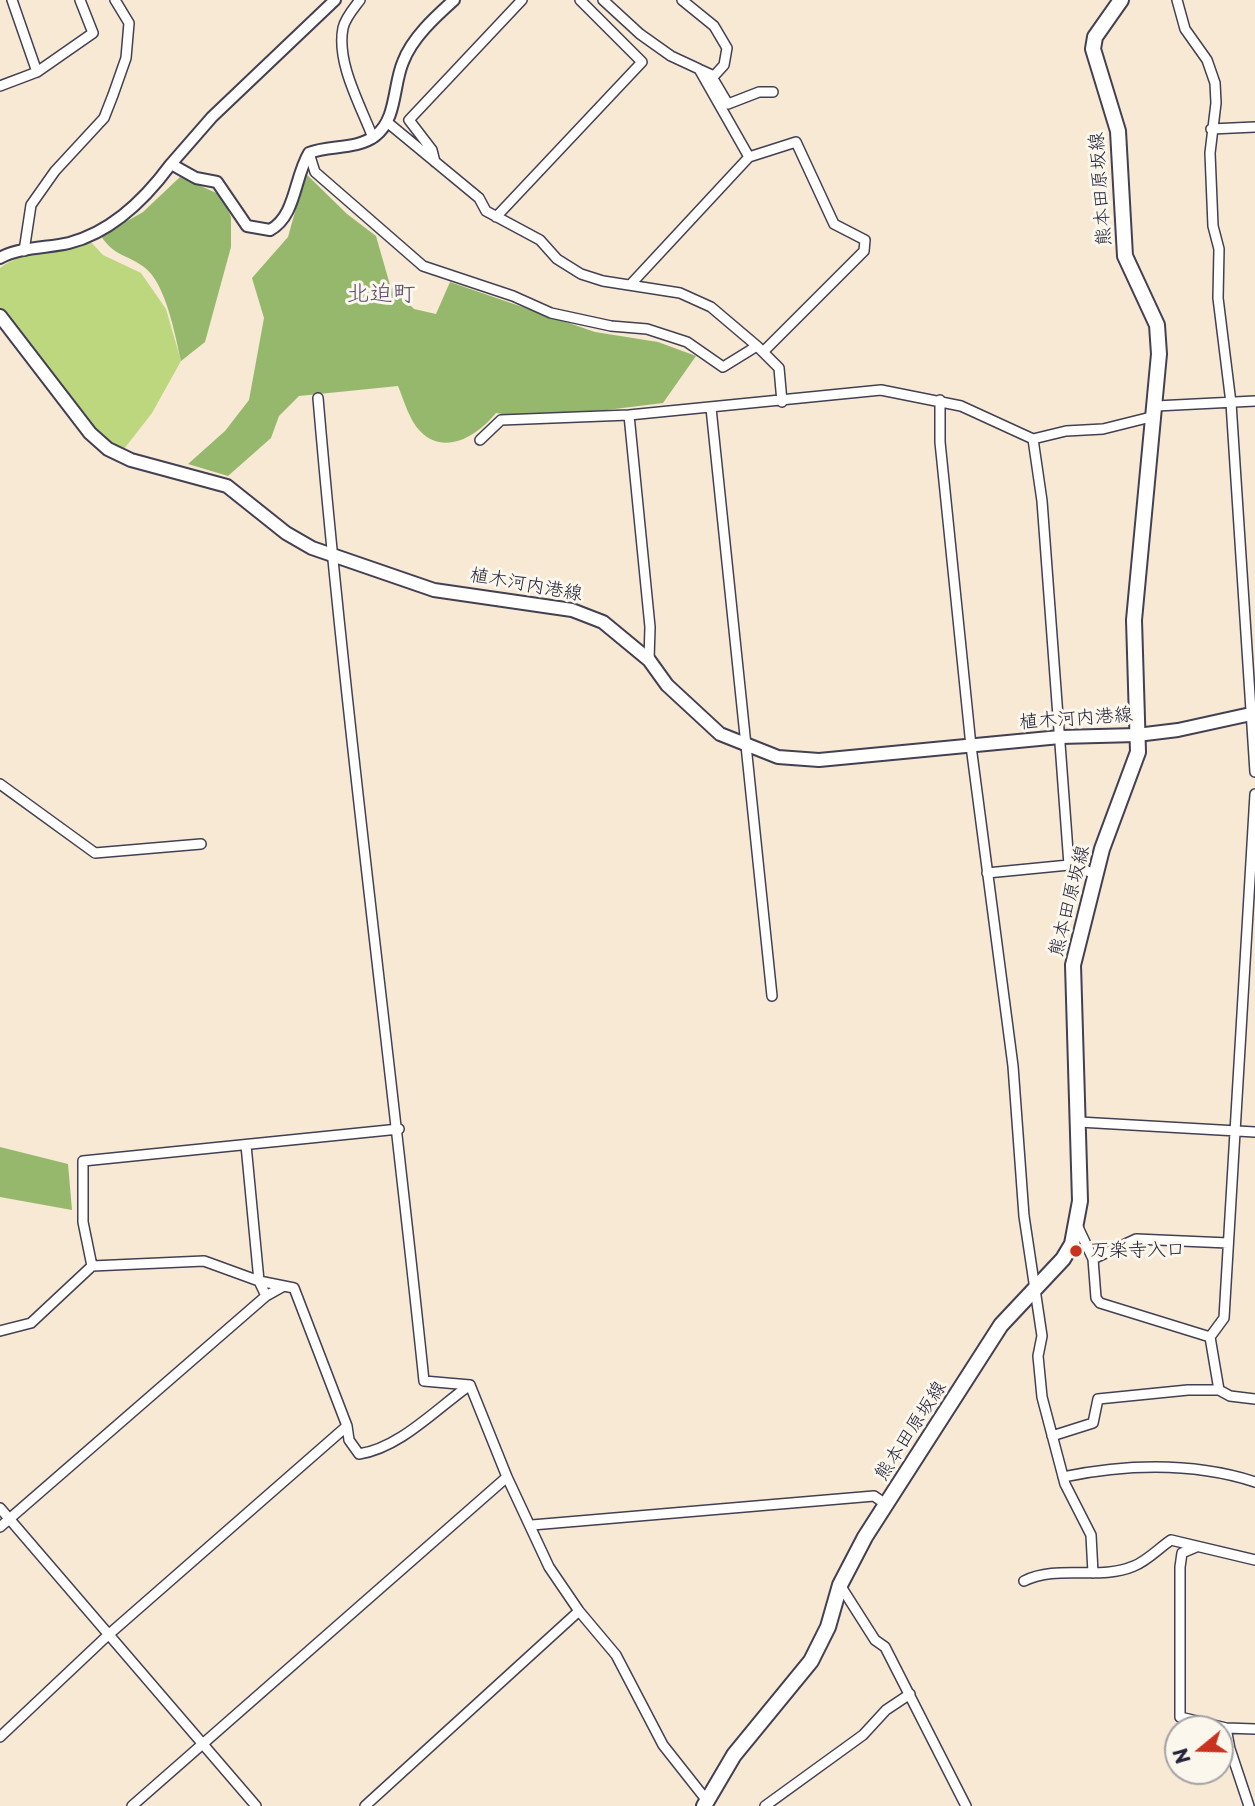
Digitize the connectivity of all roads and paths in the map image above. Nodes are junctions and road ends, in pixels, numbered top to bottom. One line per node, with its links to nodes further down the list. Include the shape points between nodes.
1 (12, 0): 14 (street)
2 (80, 0): 14 (street, via 93,33)
3 (115, 0): 26 (street, via 128,23 126,58 113,95 104,118 31,205)
4 (335, 0): 24 (street, via 212,117)
5 (360, 0): 20 (street, via 343,26 343,41 352,84)
6 (454, 0): 17 (street, via 403,61)
7 (522, 0): 23 (street, via 409,120 432,150)
8 (580, 0): 25 (street, via 642,62)
9 (603, 0): 13 (street, via 671,56)
10 (682, 0): 13 (street, via 714,26 727,48 724,65 715,76)
11 (1121, 0): 37 (main road, 熊本田原坂線, via 1095,37 1093,49 1118,131 1125,256 1157,325)
12 (1177, 0): 19 (street, via 1185,29 1208,60 1215,83)
13 (699, 69): 16 (street, via 715,82 728,104 759,92); 22 (street)
14 (37, 72): 15 (street)
15 (0, 86)
16 (773, 92)
17 (387, 122): 20 (street); 23 (street)
18 (1255, 127): 19 (street)
19 (1211, 129): 35 (street, via 1218,298)
20 (373, 138): 21 (street)
21 (309, 153): 24 (street, via 287,214 270,230 247,226 217,182 196,178); 30 (street, via 315,173 423,265 551,313 674,337 701,349 723,367)
22 (749, 157): 28 (street); 30 (street, via 796,142 834,224 865,240 864,251)
23 (435, 162): 25 (street)
24 (171, 164): 26 (street, via 151,191 113,221 71,242)
25 (496, 217): 28 (street, via 540,240 557,259 581,274)
26 (24, 251): 27 (street)
27 (0, 258)
28 (631, 284): 30 (street, via 680,293 711,307)
29 (0, 316): 41 (main road, 植木河内港線, via 90,433 108,449 131,460 227,486 286,533)
30 (760, 349): 34 (street, via 779,368)
31 (318, 398): 41 (street)
32 (940, 400): 34 (street, via 881,390); 39 (street); 47 (street, via 940,442)
33 (1255, 401): 35 (street)
34 (782, 402): 36 (street)
35 (1231, 403): 37 (street); 43 (street)
36 (711, 408): 38 (street); 46 (street)
37 (1156, 411): 39 (street, via 1102,429); 44 (main road, 熊本田原坂線, via 1135,620)
38 (629, 415): 40 (street, via 500,420); 42 (street, via 650,627)
39 (1034, 439): 45 (street)
40 (480, 440)
41 (331, 555): 42 (main road, 植木河内港線, via 434,590 572,610 603,622); 57 (street)
42 (649, 660): 46 (main road, 植木河内港線, via 700,717 720,734)
43 (1253, 713): 44 (main road, 植木河内港線); 48 (street)
44 (1137, 735): 45 (main road, 植木河内港線); 54 (main road, 熊本田原坂線, via 1135,766)
45 (1060, 737): 47 (main road, 植木河内港線); 52 (street)
46 (747, 746): 47 (main road, 植木河内港線, via 798,760); 55 (street)
47 (971, 746): 53 (street)
48 (1255, 772)
49 (0, 785): 51 (street, via 95,853)
50 (1255, 794): 58 (street)
51 (201, 844)
52 (1069, 865): 53 (street); 54 (street)
53 (987, 873): 66 (street)
54 (1096, 874): 56 (main road, 熊本田原坂線, via 1073,965)
55 (772, 996)
56 (1079, 1122): 58 (street); 61 (main road, 熊本田原坂線)
57 (398, 1129): 60 (street); 71 (street, via 424,1381)
58 (1236, 1131): 59 (street); 62 (street)
59 (1255, 1132)
60 (246, 1145): 64 (street, via 83,1161 82,1222); 65 (street)
61 (1077, 1226): 63 (street); 66 (main road, 熊本田原坂線, via 1063,1259)
62 (1228, 1243): 63 (street, via 1136,1238); 70 (street, via 1224,1318)
63 (1093, 1259): 70 (street, via 1100,1303)
64 (92, 1266): 65 (street, via 204,1261); 69 (street, via 32,1323)
65 (259, 1282): 67 (street); 68 (street)
66 (1035, 1286): 75 (street, via 1042,1336 1038,1356 1042,1397); 79 (main road, 熊本田原坂線, via 1000,1325)
67 (282, 1287): 68 (street); 74 (street, via 294,1288)
68 (266, 1296): 81 (street)
69 (0, 1331)
70 (1210, 1337): 72 (street)
71 (470, 1385): 74 (street, via 372,1452 359,1454 352,1446); 76 (street)
72 (1219, 1390): 73 (street); 75 (street, via 1098,1399 1093,1423)
73 (1255, 1399)
74 (348, 1426): 90 (street)
75 (1052, 1436): 77 (street)
76 (507, 1477): 82 (street); 96 (street)
77 (1063, 1477): 78 (street, via 1141,1467 1204,1470); 86 (street, via 1091,1535)
78 (1255, 1482)
79 (887, 1504): 82 (street, via 874,1496); 88 (main road, 熊本田原坂線)
80 (0, 1508): 81 (street)
81 (9, 1519): 83 (street); 90 (street)
82 (532, 1525): 89 (street, via 549,1567)
83 (0, 1527)
84 (1196, 1547): 85 (street); 86 (street, via 1171,1540 1136,1566); 92 (street, via 1182,1553 1180,1567)
85 (1255, 1560)
86 (1093, 1573): 87 (street, via 1035,1575)
87 (1024, 1581)
88 (839, 1585): 91 (street, via 875,1640 885,1647); 98 (main road, 熊本田原坂線, via 828,1626 811,1661 734,1755)
89 (579, 1611): 98 (street, via 616,1655 663,1745); 101 (street)
90 (107, 1636): 95 (street); 96 (street)
91 (910, 1694): 102 (street, via 886,1710 863,1735); 103 (street)
92 (1180, 1715)
93 (1234, 1728): 94 (street)
94 (1255, 1729)
95 (0, 1737)
96 (202, 1745): 99 (street); 100 (street)
97 (1234, 1761): 104 (street)
98 (707, 1804)
99 (132, 1806)
100 (256, 1806)
101 (365, 1806)
102 (765, 1806)
103 (966, 1806)
104 (1249, 1806)

